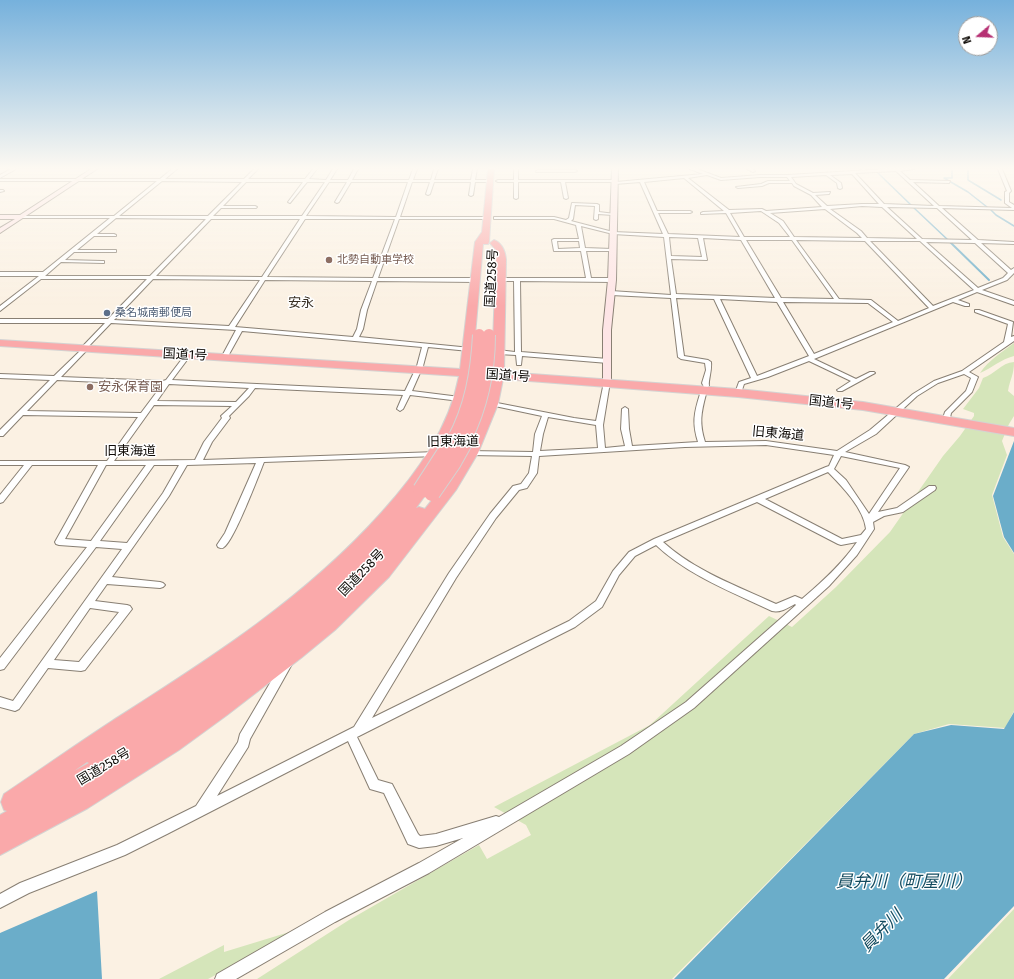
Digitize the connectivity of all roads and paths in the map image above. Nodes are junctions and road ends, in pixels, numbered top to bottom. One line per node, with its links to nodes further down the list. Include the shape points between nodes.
1 (613, 214): 26 (street)
2 (26, 215): 16 (street)
3 (119, 215): 17 (street)
4 (212, 215): 18 (street)
5 (399, 215): 20 (street)
6 (491, 215): 24 (highway, 国道258号)
7 (572, 215): 22 (street, via 571,219)
8 (597, 215): 21 (street)
9 (656, 215): 29 (street)
10 (729, 215): 31 (street)
11 (770, 215): 32 (street, via 781,222)
12 (836, 215): 34 (street)
13 (893, 215): 35 (street)
14 (947, 215): 36 (street)
15 (0, 217): 16 (street)
16 (22, 217): 17 (street); 25 (street)
17 (116, 217): 18 (street); 27 (street)
18 (210, 217): 19 (street); 48 (street)
19 (304, 217): 20 (street); 49 (street)
20 (398, 218): 24 (street); 50 (street)
21 (596, 219)
22 (567, 221): 23 (street); 24 (street, via 554,218)
23 (578, 224): 26 (street); 33 (street)
24 (490, 228): 54 (highway, via 500,250); 54 (highway, via 479,242); 133 (highway, 国道258号, bridge, via 486,333 488,367 477,416 452,465)
25 (0, 231)
26 (613, 233): 29 (street); 39 (street)
27 (93, 235): 28 (street); 40 (street)
28 (114, 235)
29 (666, 235): 30 (street); 42 (street)
30 (700, 236): 31 (street); 42 (street, via 705,259)
31 (742, 238): 32 (street); 59 (street)
32 (793, 239): 34 (street); 61 (street)
33 (581, 240): 38 (street); 38 (street, via 554,240 556,250)
34 (867, 240): 35 (street); 64 (street)
35 (921, 240): 36 (street); 55 (street)
36 (977, 242): 37 (street); 45 (street)
37 (1014, 243)
38 (582, 250): 39 (street); 52 (street)
39 (612, 250): 53 (street)
40 (74, 251): 41 (street); 43 (street)
41 (114, 251)
42 (669, 257): 57 (street)
43 (60, 261): 44 (street); 47 (street)
44 (102, 262)
45 (1013, 272): 55 (street, via 1005,279)
46 (0, 274): 47 (street)
47 (41, 276): 48 (street); 65 (street)
48 (152, 278): 49 (street); 68 (street)
49 (264, 279): 50 (street); 70 (street)
50 (375, 279): 54 (street); 73 (street)
51 (517, 280): 52 (street); 54 (street); 80 (street)
52 (589, 280): 53 (street)
53 (612, 280): 56 (street)
54 (489, 281): 78 (highway); 79 (highway)
55 (976, 290): 60 (street); 62 (street)
56 (611, 293): 57 (street); 84 (street, via 607,330)
57 (673, 297): 58 (street); 98 (street, via 681,357 708,362)
58 (717, 299): 59 (street); 93 (street)
59 (779, 300): 61 (street); 82 (street)
60 (953, 300): 63 (street); 64 (street)
61 (838, 301): 69 (street, via 869,301)
62 (1014, 303)
63 (967, 305)
64 (932, 308): 69 (street)
65 (0, 310)
66 (977, 311): 74 (street, via 1011,323)
67 (0, 321): 68 (street)
68 (110, 321): 70 (street); 77 (street)
69 (897, 323): 82 (street)
70 (231, 328): 71 (street)
71 (240, 329): 73 (street); 83 (street)
72 (1014, 338): 74 (street)
73 (355, 339): 76 (street)
74 (1007, 342): 87 (street)
75 (0, 343): 77 (highway, 国道1号)
76 (426, 345): 78 (street); 86 (street)
77 (84, 349): 81 (highway, 国道1号); 92 (street)
78 (469, 349): 89 (highway)
79 (498, 352): 80 (street); 91 (highway)
80 (518, 353): 84 (street); 85 (street)
81 (187, 356): 83 (highway, 国道1号); 96 (street)
82 (810, 357): 93 (street); 95 (street)
83 (224, 358): 86 (highway, 国道1号)
84 (608, 361): 94 (street)
85 (519, 364)
86 (417, 370): 89 (highway, 国道1号); 100 (street)
87 (964, 372): 109 (street, via 936,382); 113 (street, via 975,377 969,392 948,412)
88 (872, 373): 95 (street)
89 (466, 374): 91 (highway, 国道1号); 103 (highway)
90 (0, 376): 92 (street)
91 (498, 376): 94 (highway, 国道1号); 106 (highway)
92 (56, 378): 96 (street); 110 (street)
93 (755, 379): 101 (street, via 741,383)
94 (606, 382): 101 (highway, 国道1号); 114 (street)
95 (856, 382): 99 (street)
96 (166, 383): 97 (street); 104 (street)
97 (254, 385): 100 (street); 105 (street)
98 (706, 386)
99 (840, 390)
100 (408, 393): 103 (street); 107 (street)
101 (738, 393): 109 (highway, 国道1号, via 863,406)
102 (704, 394): 117 (street, via 696,419)
103 (460, 399): 122 (highway, via 454,416)
104 (152, 402): 105 (street); 112 (street)
105 (238, 404): 128 (street, via 225,416)
106 (492, 404): 111 (street); 120 (highway)
107 (400, 409)
108 (625, 409): 118 (street, via 625,429)
109 (895, 412): 113 (highway, 国道1号); 121 (street, via 873,432)
110 (20, 413): 112 (street); 116 (street)
111 (546, 414): 114 (street); 123 (street)
112 (143, 415): 126 (street)
113 (952, 421): 115 (highway, 国道1号)
114 (599, 423): 119 (street, via 598,440)
115 (1014, 432)
116 (0, 434)
117 (702, 445): 118 (street, 旧東海道); 121 (street, 旧東海道, via 766,443)
118 (629, 448): 119 (street, 旧東海道)
119 (602, 450): 123 (street, 旧東海道)
120 (471, 453): 122 (street, 旧東海道); 123 (street, 旧東海道); 146 (highway, via 451,487 383,573)
121 (838, 453): 131 (street); 136 (street, 旧東海道, via 905,467)
122 (433, 454): 124 (street, 旧東海道); 151 (highway, via 410,489 381,523 334,571 306,595 222,661)
123 (535, 454): 150 (street, via 533,473 524,486 516,488 481,532)
124 (261, 460): 128 (street, 旧東海道); 140 (street, via 229,534)
125 (0, 463): 129 (street, 旧東海道)
126 (106, 463): 129 (street, 旧東海道); 130 (street, 旧東海道); 139 (street, via 58,542)
127 (184, 463): 128 (street, 旧東海道); 130 (street, 旧東海道); 141 (street, via 166,494)
128 (198, 463)
129 (29, 464): 135 (street)
130 (151, 464): 139 (street)
131 (828, 469): 134 (street); 136 (street, via 843,482)
132 (932, 488): 136 (street, via 900,510)
133 (427, 492): 151 (highway, 国道258号, via 352,569 300,615 235,666 142,729); 154 (highway, 国道258号, via 420,511 361,577 283,647 195,711)
134 (758, 499): 137 (street, via 841,542); 138 (street)
135 (0, 500)
136 (869, 520): 137 (street, via 870,529)
137 (863, 538): 145 (street, via 826,584)
138 (657, 541): 145 (street, via 665,550 707,576 775,608 781,608 795,600); 150 (street, via 632,554 616,573 599,604 572,624)
139 (93, 545): 141 (street); 148 (street)
140 (221, 545)
141 (128, 546): 142 (street)
142 (104, 580): 143 (street); 144 (street)
143 (160, 585)
144 (88, 604): 147 (street); 147 (street, via 127,609 81,667)
145 (803, 604): 153 (street, via 690,705 625,750)
146 (294, 653): 152 (street, via 244,738 244,743); 155 (highway, via 172,743 80,800)
147 (45, 663): 149 (street, via 15,706)
148 (0, 666)
149 (0, 702)
150 (354, 732): 152 (street); 153 (street, via 374,785 388,788 413,839 419,842 436,840)
151 (6, 805)
152 (201, 811): 156 (street, via 120,850 25,888)
153 (508, 819): 157 (street)
154 (0, 828)
155 (0, 843)
156 (0, 901)
157 (222, 979)

